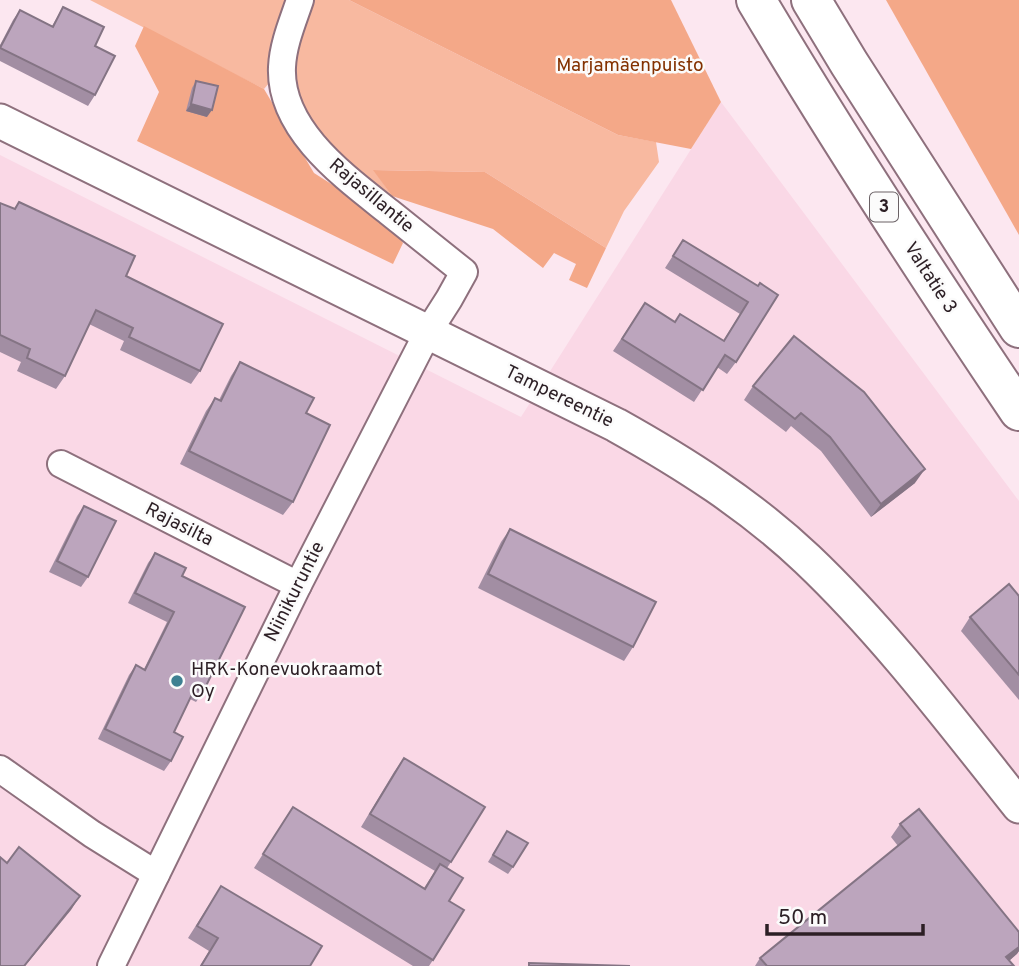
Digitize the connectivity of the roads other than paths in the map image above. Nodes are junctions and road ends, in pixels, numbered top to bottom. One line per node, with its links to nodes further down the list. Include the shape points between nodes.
1 (300, 0): 6 (street, Rajasillantie, via 282,68 290,104 304,131 340,173 464,272)
2 (756, 0): 7 (highway, Valtatie 3 / 3, via 927,275)
3 (811, 0): 5 (highway, 3)
4 (0, 121): 6 (main road, Tampereentie)
5 (1019, 328)
6 (428, 332): 9 (street, Niinikuruntie); 11 (main road, Tampereentie, via 616,425 672,456 745,506 855,608)
7 (1019, 411)
8 (61, 464): 9 (street, Rajasilta)
9 (298, 585): 12 (street, Niinikuruntie)
10 (0, 769): 12 (street)
11 (1019, 806)
12 (156, 874): 13 (street, Niinikuruntie)
13 (111, 966)

